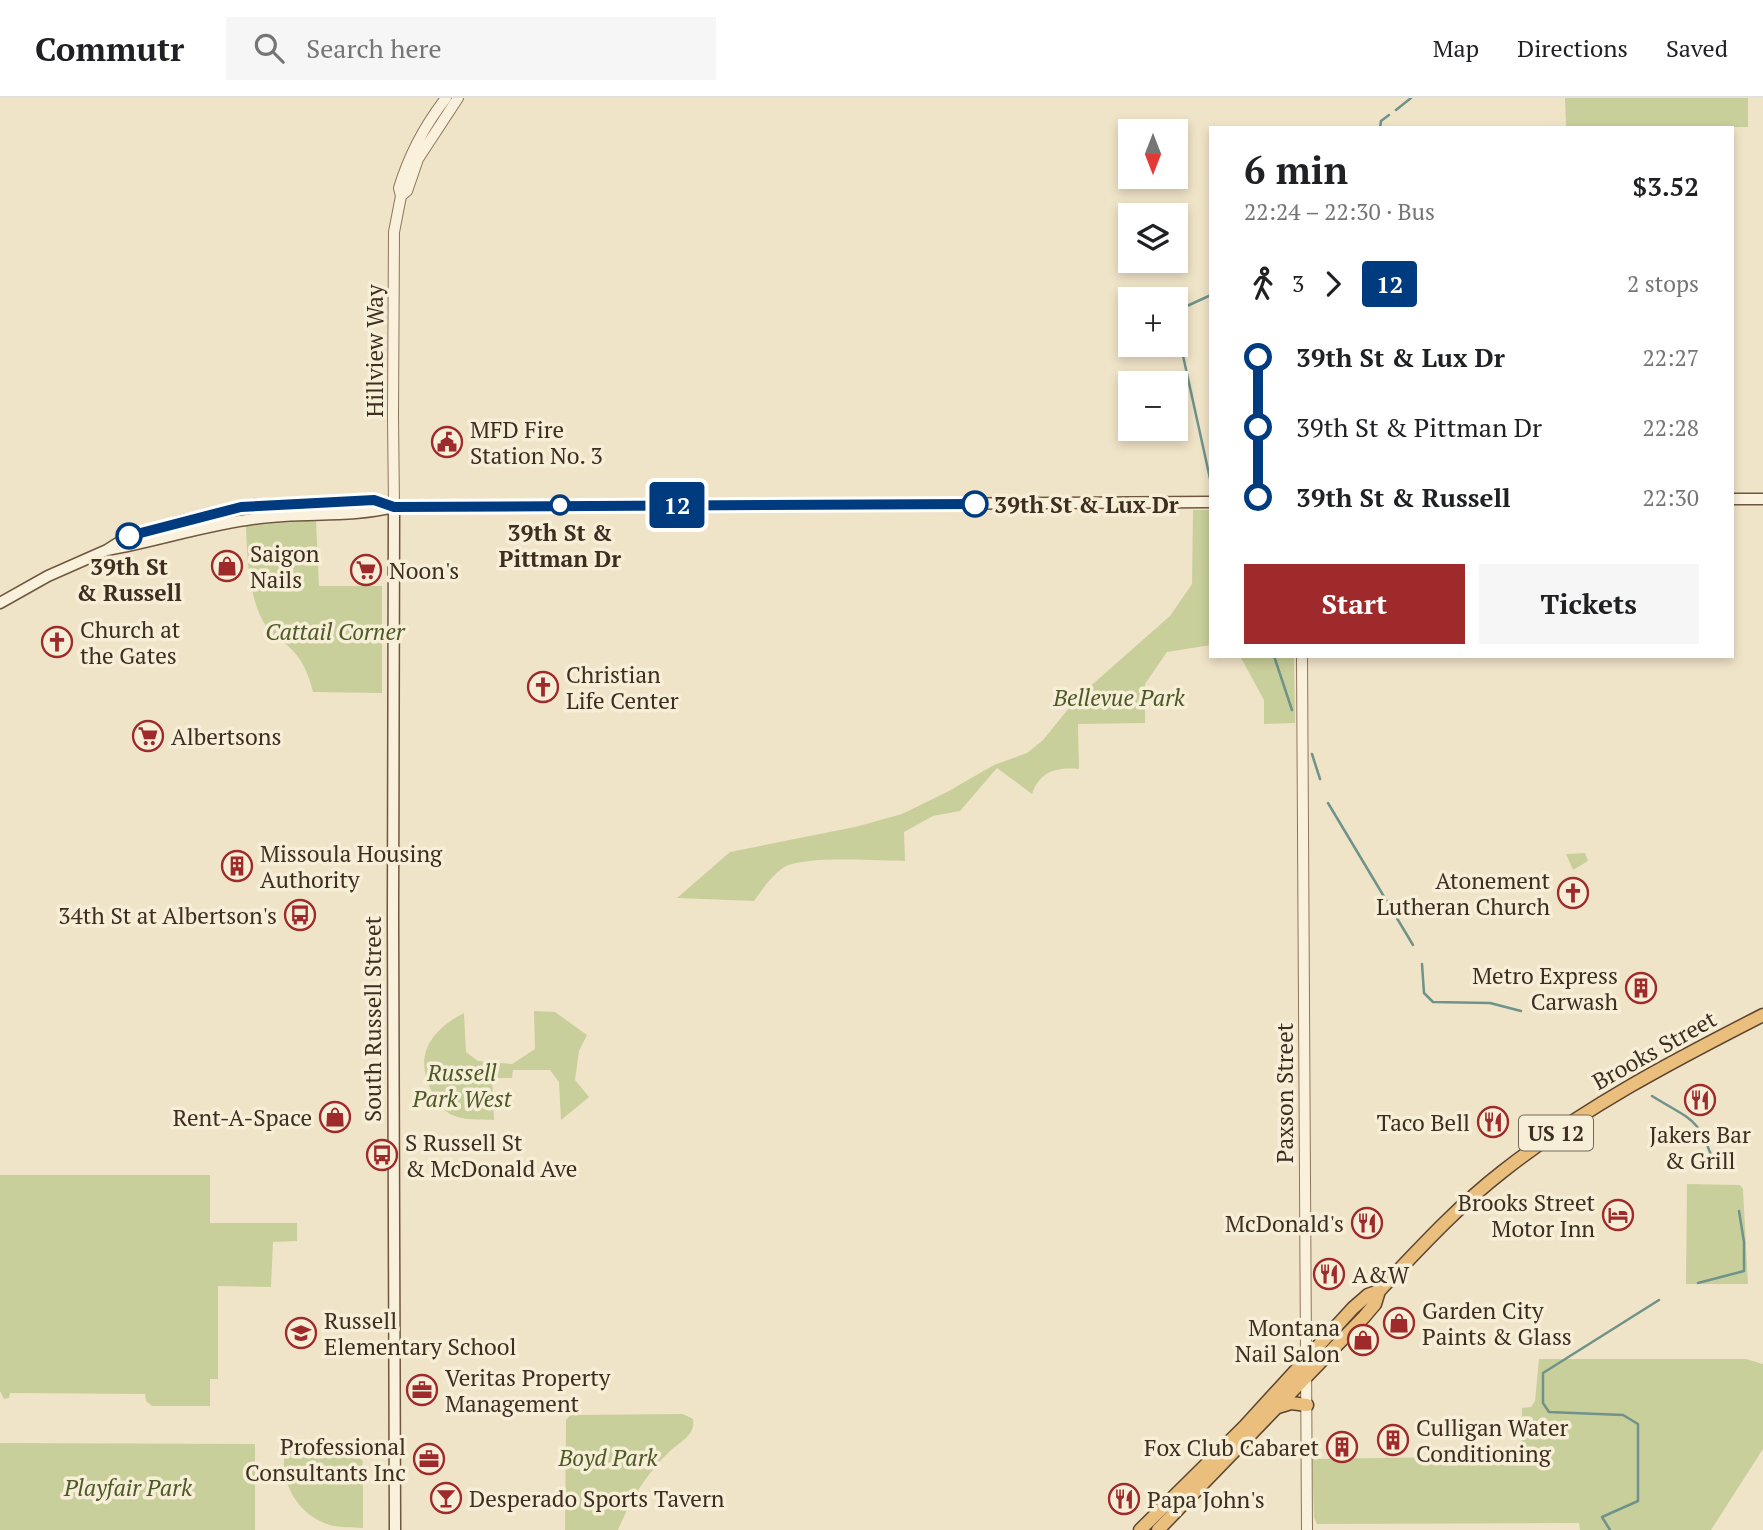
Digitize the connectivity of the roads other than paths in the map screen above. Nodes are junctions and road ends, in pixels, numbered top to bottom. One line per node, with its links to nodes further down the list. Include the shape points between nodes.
1 (446, 98): 3 (street, Hillview Way, via 411,157 399,188)
2 (458, 98): 3 (street, Hillview Way, via 424,149)
3 (401, 196): 8 (street, Hillview Way, via 394,232)
4 (1734, 499): 5 (main road)
5 (1763, 499)
6 (1209, 502): 8 (main road)
7 (255, 505): 8 (main road, via 374,500); 9 (main road, via 171,529); 10 (main road, via 129,536)
8 (394, 507): 9 (main road, via 375,512 263,517); 19 (main road, South Russell Street)
9 (163, 537): 10 (main road)
10 (107, 550): 11 (main road)
11 (0, 603)
12 (1302, 658): 15 (street, Paxson Street)
13 (1763, 1015): 14 (highway, Brooks Street / US 12, via 1633,1082 1522,1156 1437,1231)
14 (1379, 1291): 15 (highway, Brooks Street / US 12, via 1353,1308); 16 (highway, Brooks Street / US 12, via 1375,1304)
15 (1306, 1360): 16 (street, Paxson Street); 20 (highway, Brooks Street / US 12)
16 (1307, 1374): 17 (street, Paxson Street); 18 (highway, Brooks Street / US 12)
17 (1307, 1405): 18 (highway, via 1281,1405); 22 (street, Paxson Street)
18 (1273, 1412): 21 (highway, Brooks Street / US 12)
19 (395, 1530)
20 (1140, 1530)
21 (1158, 1530)
22 (1307, 1530)

